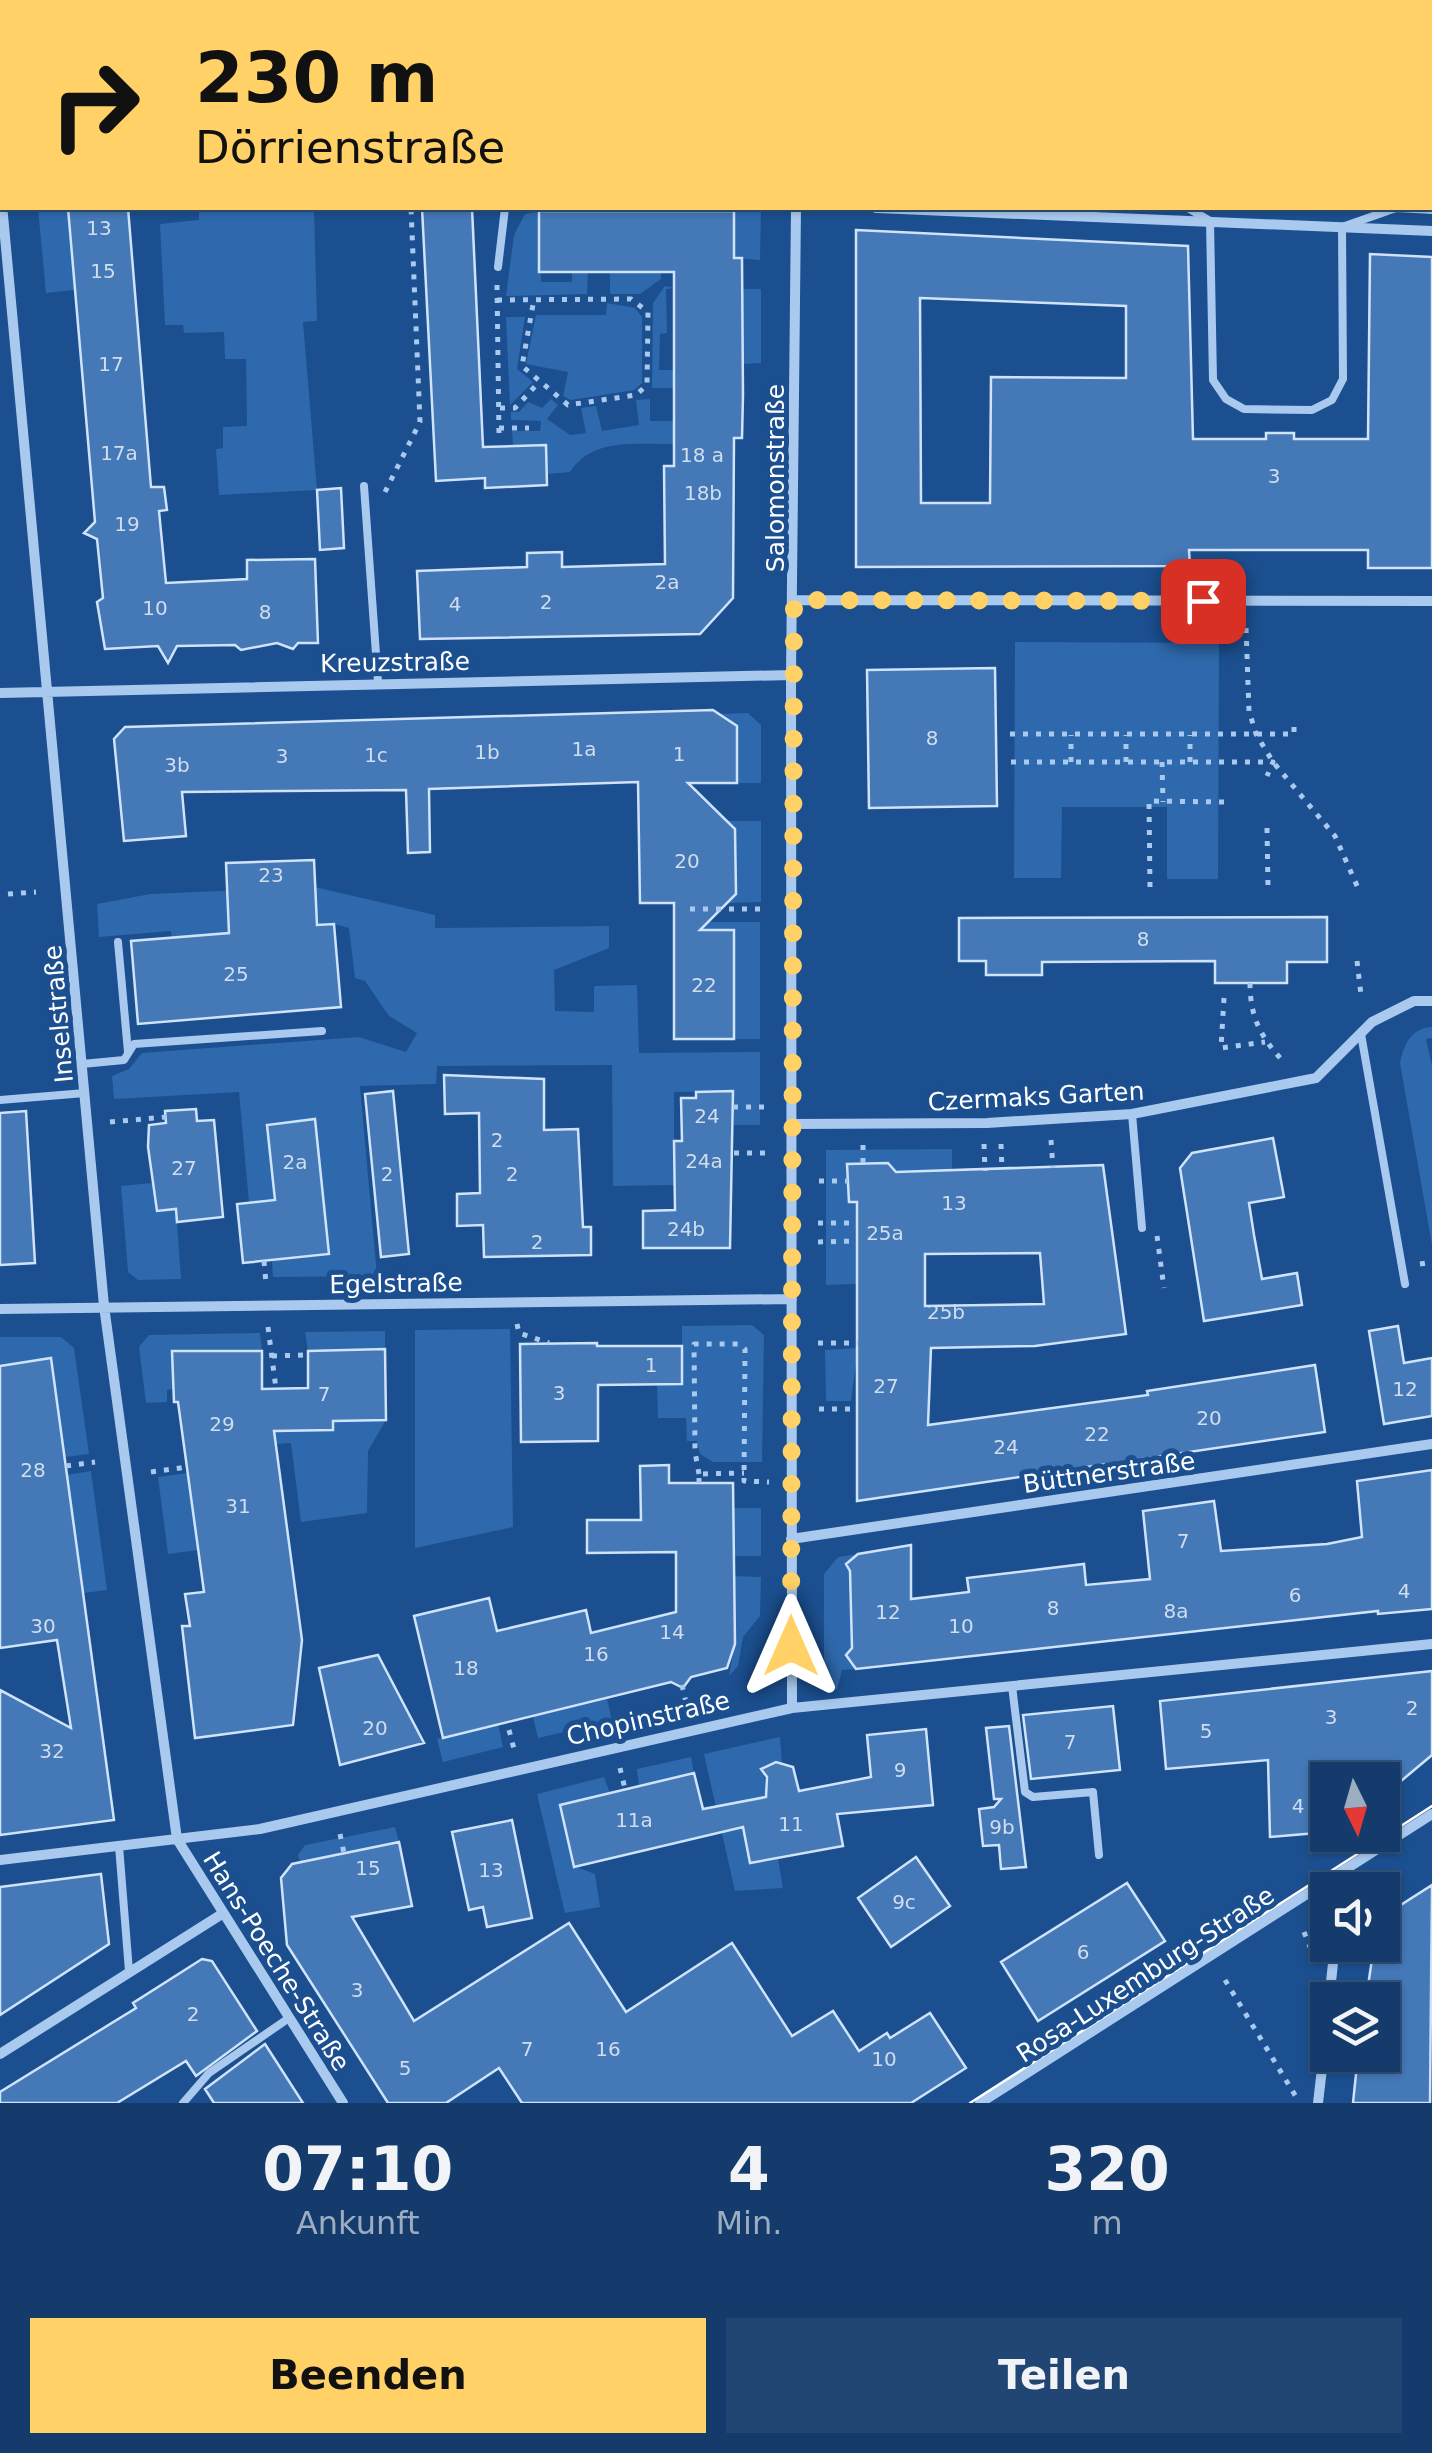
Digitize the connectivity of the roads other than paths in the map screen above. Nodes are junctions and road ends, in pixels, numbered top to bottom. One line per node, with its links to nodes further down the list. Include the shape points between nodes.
1 (3, 210): 16 (street, Inselstraße)
2 (505, 210): 10 (lane)
3 (796, 210): 12 (street, Salomonstraße)
4 (932, 210): 7 (street)
5 (1192, 210): 7 (lane)
6 (1390, 210): 8 (lane)
7 (1210, 220): 8 (street); 8 (lane, via 1213,380 1226,400 1244,410 1312,410 1332,400 1343,379)
8 (1342, 227): 9 (street)
9 (1432, 231)
10 (498, 267)
11 (364, 486): 15 (lane)
12 (794, 600): 13 (street); 14 (street, Salomonstraße)
13 (1432, 601)
14 (791, 675): 15 (street, Kreuzstraße); 27 (street, Salomonstraße)
15 (378, 682): 16 (street, Kreuzstraße)
16 (48, 689): 17 (street, Kreuzstraße); 23 (street, Inselstraße)
17 (0, 692)
18 (118, 942): 22 (lane)
19 (1432, 1000): 21 (street, Czermaks Garten, via 1414,1001)
20 (322, 1032): 22 (lane, via 134,1044)
21 (1361, 1034): 26 (street, Czermaks Garten, via 1316,1078); 29 (lane)
22 (128, 1052): 23 (lane, via 124,1060)
23 (82, 1064): 24 (street, Inselstraße)
24 (85, 1093): 25 (lane); 31 (street, Inselstraße)
25 (0, 1100)
26 (1132, 1114): 27 (street, Czermaks Garten); 28 (lane)
27 (792, 1124): 30 (street, Salomonstraße)
28 (1142, 1228)
29 (1406, 1284)
30 (792, 1299): 31 (street, Egelstraße); 34 (street, Salomonstraße)
31 (104, 1306): 32 (street, Egelstraße); 39 (street, Inselstraße)
32 (0, 1308)
33 (1432, 1444): 34 (street, Büttnerstraße)
34 (791, 1539): 37 (street, Salomonstraße)
35 (1432, 1644): 36 (street, Chopinstraße)
36 (1012, 1686): 37 (street, Chopinstraße); 41 (lane, via 1025,1792 1093,1792)
37 (792, 1708): 39 (street, Chopinstraße, via 430,1794)
38 (1432, 1814): 43 (street, Rosa-Luxemburg-Straße)
39 (177, 1839): 40 (street, Chopinstraße); 44 (street, Hans-Poeche-Straße)
40 (118, 1846): 42 (street, Chopinstraße); 45 (lane)
41 (1099, 1855)
42 (0, 1860)
43 (1344, 1870): 51 (street, Rosa-Luxemburg-Straße)
44 (222, 1914): 45 (street); 46 (street, Hans-Poeche-Straße)
45 (128, 1972): 47 (street)
46 (289, 2018): 49 (lane, via 208,2073); 50 (street, Hans-Poeche-Straße)
47 (0, 2054)
48 (1322, 2072): 52 (street)
49 (183, 2103)
50 (343, 2103)
51 (980, 2103)
52 (1318, 2103)

